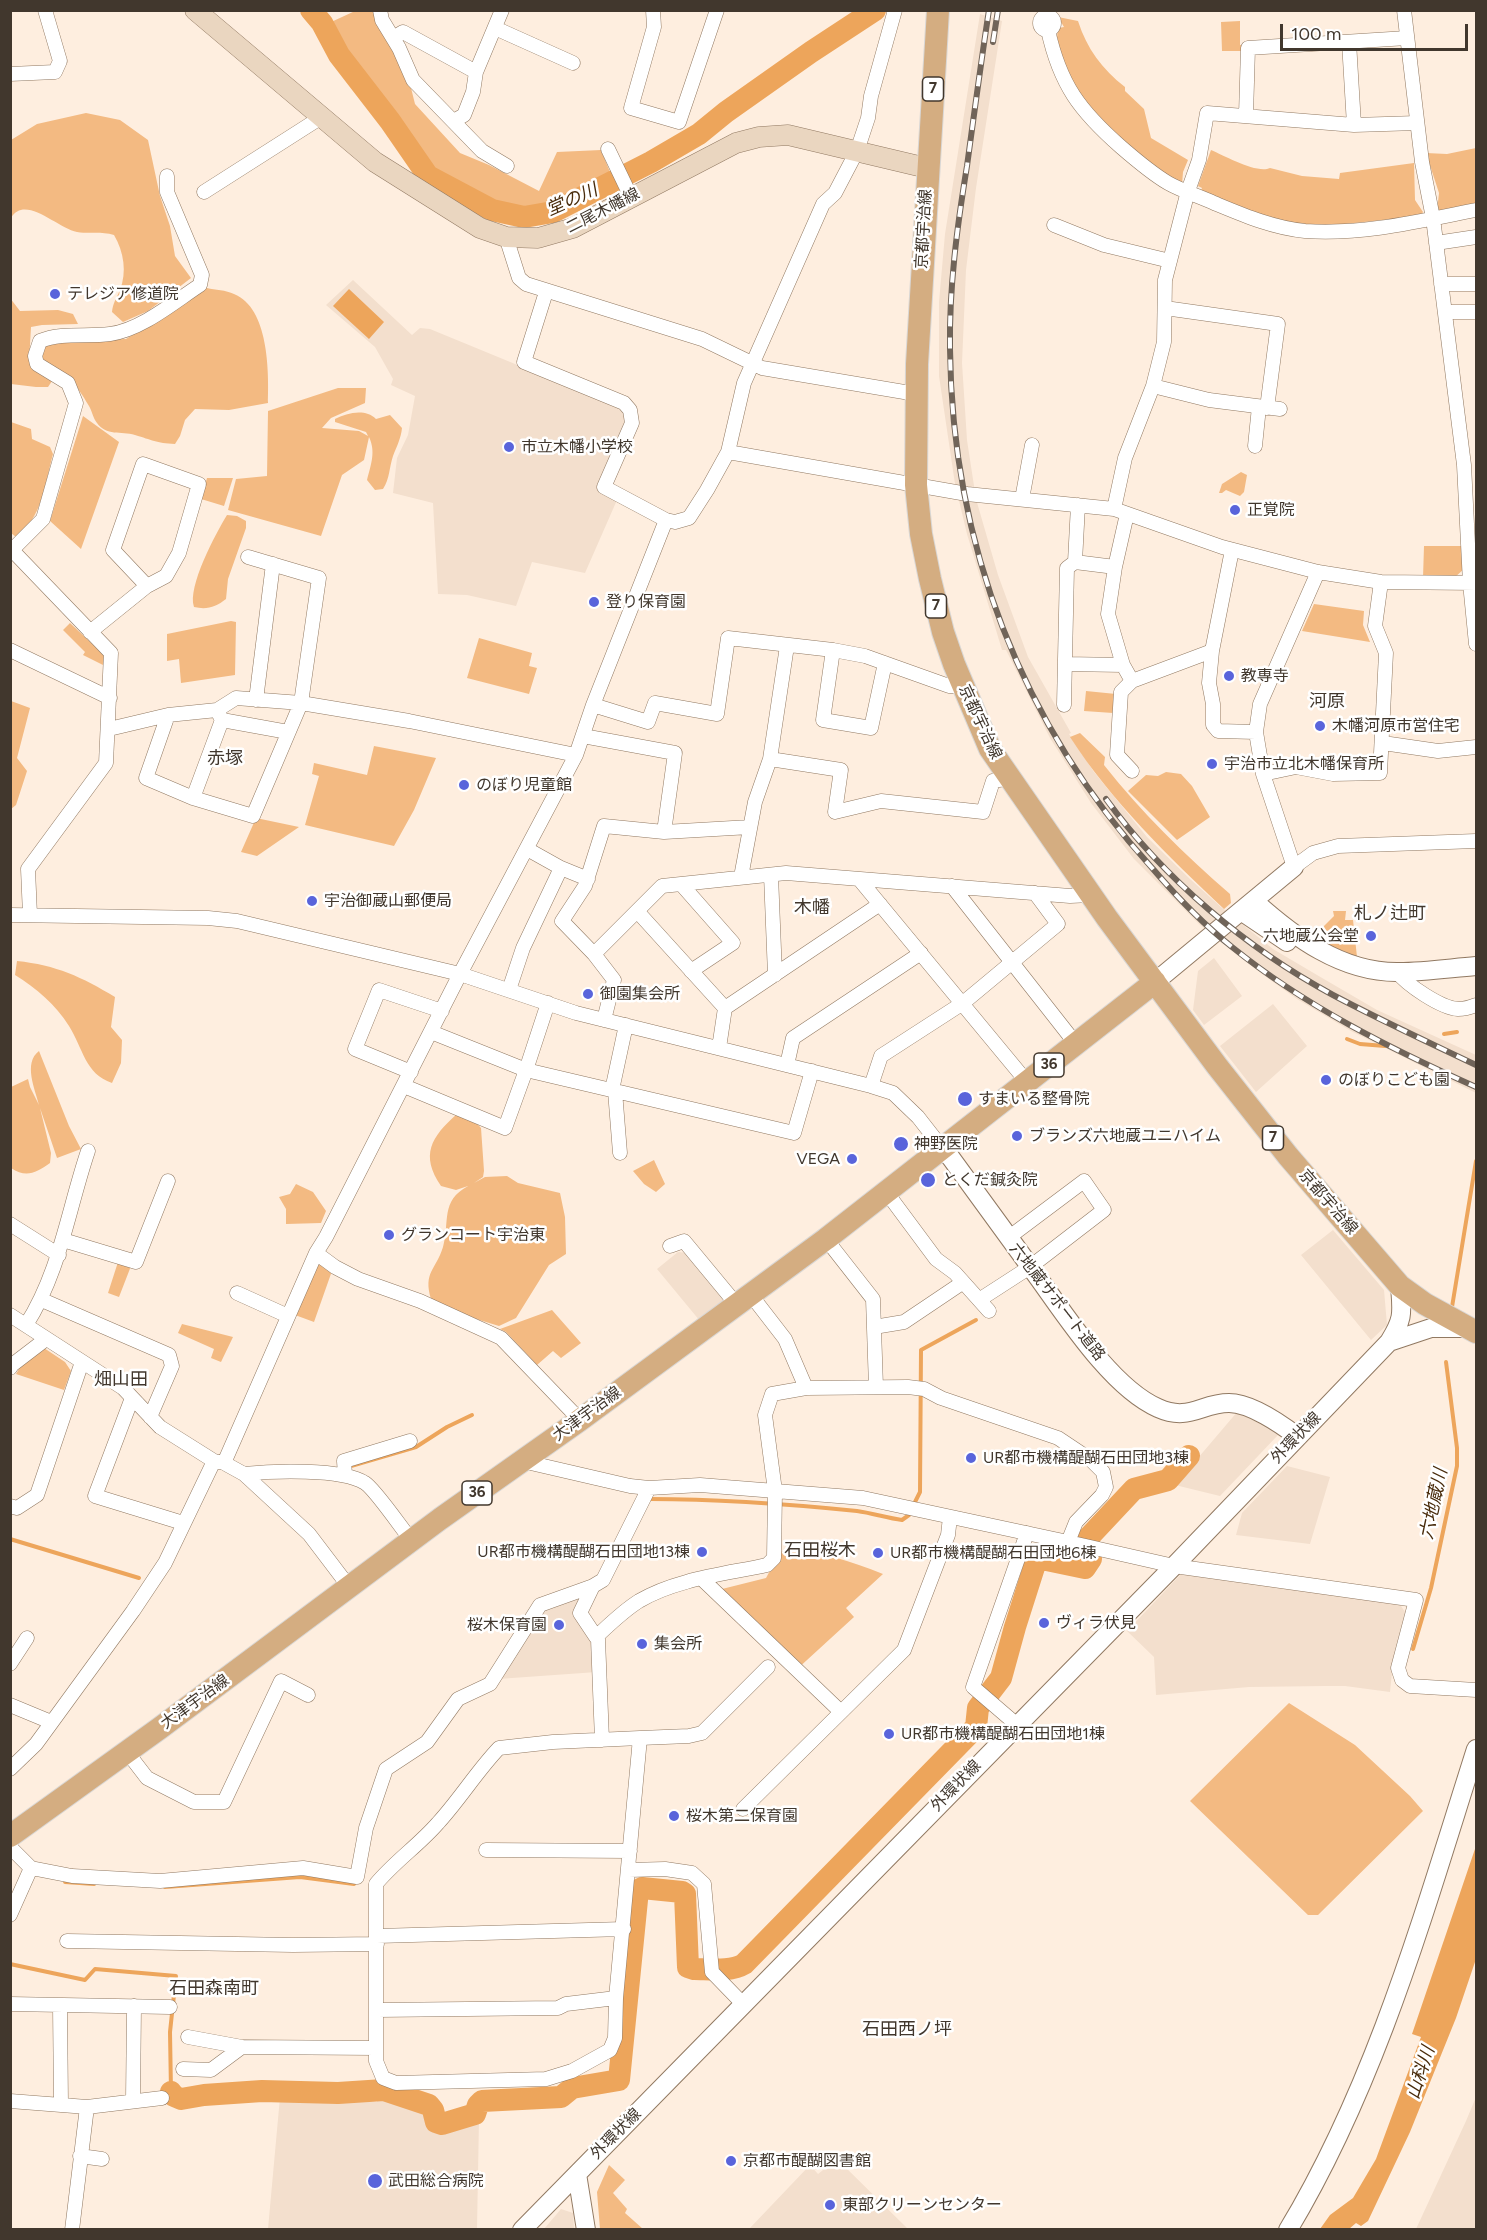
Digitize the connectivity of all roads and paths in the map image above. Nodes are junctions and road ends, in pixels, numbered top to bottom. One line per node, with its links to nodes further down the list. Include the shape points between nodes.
1 (45, 10): 17 (street, via 60,61 56,72)
2 (195, 10): 19 (main road, 二尾木幡線)
3 (380, 10): 12 (street)
4 (502, 10): 11 (street)
5 (653, 10): 6 (street, via 654,27 630,108 679,122)
6 (717, 10)
7 (895, 10): 24 (street)
8 (938, 10): 26 (main road, 京都宇治線 / 7)
9 (1404, 10): 13 (street)
10 (1043, 13): 28 (street, via 1054,20 1048,30 1058,68 1083,109 1136,161)
11 (495, 28): 15 (street); 16 (street)
12 (393, 38): 16 (street, via 403,32); 20 (street, via 413,80)
13 (1407, 38): 14 (street); 21 (street)
14 (1348, 42): 18 (street, via 1248,48); 22 (street)
15 (573, 63)
16 (476, 72): 20 (street, via 464,115)
17 (10, 74)
18 (1246, 115): 22 (street); 28 (street, via 1207,113 1199,160)
19 (320, 118): 29 (street); 34 (main road, 二尾木幡線, via 417,190 480,228)
20 (454, 121): 25 (street, via 482,151)
21 (1417, 123): 22 (street); 32 (street)
22 (1354, 125)
23 (608, 149): 30 (street)
24 (857, 151): 26 (main road, 二尾木幡線); 30 (main road, 二尾木幡線, via 788,135 759,136); 44 (street, via 835,193 823,204)
25 (507, 166)
26 (927, 168): 46 (main road, 京都宇治線 / 7)
27 (167, 176): 56 (street, via 167,192 202,275 200,285 133,328 40,341 35,356 37,364 68,383 76,403 43,519)
28 (1188, 191): 32 (street, via 1260,221 1305,231 1356,231); 37 (street)
29 (204, 192)
30 (629, 193): 34 (main road, 二尾木幡線, via 585,223 559,233 538,238)
31 (1476, 210): 32 (street)
32 (1433, 218): 36 (street)
33 (1054, 225): 37 (street, via 1104,245)
34 (506, 237): 40 (street, via 519,278)
35 (1476, 237): 36 (street)
36 (1436, 243): 38 (street)
37 (1170, 261): 41 (street)
38 (1441, 284): 39 (street); 42 (street)
39 (1476, 284)
40 (546, 292): 44 (street, via 702,339); 55 (street, via 524,362 624,403 632,423 604,487)
41 (1165, 308): 45 (street, via 1164,342); 47 (street, via 1278,324)
42 (1445, 312): 43 (street); 64 (street, via 1464,465)
43 (1476, 312)
44 (753, 363): 46 (street, via 762,368); 50 (street)
45 (1153, 386): 47 (street, via 1209,400); 54 (street, via 1125,458)
46 (916, 394): 51 (main road, 京都宇治線 / 7)
47 (1269, 408): 49 (street)
48 (1032, 445): 52 (street)
49 (1255, 446)
50 (728, 452): 51 (street); 55 (street, via 689,518)
51 (916, 484): 52 (street); 76 (main road, 京都宇治線 / 7, via 930,579 943,632)
52 (1022, 499): 53 (street)
53 (1078, 505): 54 (street); 59 (street)
54 (1120, 512): 57 (street); 61 (street)
55 (666, 520): 80 (street)
56 (11, 549): 66 (street)
57 (1232, 550): 62 (street); 71 (street)
58 (248, 557): 60 (street)
59 (1075, 562): 61 (street); 73 (street, via 1067,568)
60 (273, 564): 78 (street); 79 (street, via 319,578)
61 (1115, 567): 74 (street, via 1108,615)
62 (1318, 572): 63 (street); 86 (street, via 1260,704)
63 (1381, 582): 64 (street); 88 (street, via 1375,626 1386,653)
64 (1473, 583): 67 (street)
65 (147, 586): 65 (street, via 113,550 143,464 199,484 179,553 166,576); 66 (street)
66 (90, 632): 77 (street, via 111,653)
67 (1476, 644)
68 (787, 646): 70 (street); 80 (street, via 728,638 717,714 655,703 648,722); 91 (street)
69 (10, 650): 77 (street)
70 (833, 650): 72 (street); 72 (street, via 823,720 871,728)
71 (1212, 651): 75 (street); 86 (street, via 1209,683 1213,725 1218,731)
72 (885, 663): 76 (street, via 949,686)
73 (1065, 664): 74 (street); 81 (street)
74 (1123, 665): 75 (street)
75 (1132, 681): 92 (street, via 1120,692 1117,755)
76 (964, 687): 94 (main road, 京都宇治線 / 7, via 990,749)
77 (110, 698): 84 (street)
78 (256, 700): 79 (street); 83 (street, via 236,698)
79 (301, 703): 85 (street); 90 (street)
80 (593, 705): 87 (street)
81 (1064, 705)
82 (168, 715): 83 (street); 84 (street); 95 (street, via 146,778)
83 (220, 715): 85 (street); 95 (street)
84 (109, 729): 114 (street, via 106,763 28,869)
85 (288, 732): 95 (street, via 253,816)
86 (1256, 732): 93 (street)
87 (583, 736): 90 (street); 97 (street, via 675,753)
88 (1383, 743): 89 (street, via 1438,752); 93 (street, via 1380,772 1333,774 1296,766)
89 (1476, 747)
90 (576, 755): 99 (street)
91 (770, 759): 94 (street, via 841,770 835,813 881,801 983,812 993,781); 96 (street)
92 (1132, 771)
93 (1263, 774): 100 (street)
94 (1010, 778): 109 (main road, 京都宇治線 / 7)
95 (194, 798)
96 (750, 827): 97 (street); 103 (street)
97 (664, 832): 104 (street, via 604,826)
98 (1476, 841): 100 (street, via 1338,846 1313,853)
99 (527, 849): 101 (street); 121 (street)
100 (1294, 867): 111 (street)
101 (561, 868): 104 (street); 124 (street, via 523,948)
102 (771, 874): 103 (street); 105 (street); 122 (street)
103 (741, 877): 106 (street)
104 (588, 879): 116 (street, via 562,921)
105 (860, 879): 107 (street); 110 (street)
106 (681, 884): 112 (street, via 662,886); 119 (street, via 733,943)
107 (952, 886): 108 (street); 117 (street)
108 (1035, 893): 109 (street); 117 (street, via 1058,924)
109 (1091, 895): 123 (main road, 京都宇治線 / 7)
110 (880, 904): 115 (street); 122 (street)
111 (1248, 906): 120 (street, via 1291,944 1360,967); 123 (street)
112 (637, 911): 116 (street); 119 (street)
113 (10, 915): 114 (street)
114 (30, 915): 121 (street, via 237,921)
115 (921, 953): 126 (street); 135 (street, via 793,1038)
116 (594, 954): 130 (street, via 614,980)
117 (1011, 963): 126 (street); 133 (street)
118 (1476, 966): 120 (street)
119 (691, 971): 128 (street)
120 (1397, 972): 127 (street, via 1412,987 1448,1007)
121 (460, 974): 124 (street); 129 (street)
122 (775, 975): 128 (street)
123 (1155, 982): 133 (main road, 大津宇治線 / 36); 157 (main road, 京都宇治線 / 7, via 1288,1156)
124 (509, 990): 125 (street)
125 (548, 1003): 130 (street); 136 (street)
126 (963, 1003): 139 (street); 141 (street, via 881,1056)
127 (1476, 1005)
128 (725, 1008): 134 (street)
129 (442, 1011): 132 (street); 138 (street, via 379,990 355,1049)
130 (604, 1020): 131 (street)
131 (626, 1025): 134 (street); 142 (street)
132 (431, 1032): 136 (street); 138 (street)
133 (1076, 1044): 139 (main road, 大津宇治線 / 36)
134 (719, 1048): 135 (street)
135 (787, 1065): 137 (street)
136 (526, 1070): 140 (street, via 505,1128); 142 (street)
137 (812, 1071): 141 (street); 142 (street, via 794,1133)
138 (411, 1072): 140 (street)
139 (1027, 1082): 143 (main road, 大津宇治線 / 36)
140 (404, 1086): 153 (street)
141 (872, 1086): 143 (street, via 893,1093)
142 (613, 1090): 145 (street)
143 (943, 1149): 147 (main road, 大津宇治線 / 36); 149 (street, 六地蔵サポート道路)
144 (88, 1151): 151 (street)
145 (620, 1153)
146 (168, 1181): 151 (street, via 136,1262)
147 (887, 1193): 150 (main road, 大津宇治線 / 36); 156 (street, via 936,1259)
148 (10, 1224): 154 (street)
149 (1008, 1238): 155 (street, 六地蔵サポート道路); 155 (street, via 1084,1181 1104,1210)
150 (826, 1239): 160 (main road, 大津宇治線 / 36); 166 (street, via 873,1299)
151 (63, 1240): 154 (street)
152 (670, 1246): 160 (street, via 684,1241)
153 (316, 1253): 164 (street); 176 (street, via 358,1279 420,1301 501,1338)
154 (58, 1255): 159 (street)
155 (1030, 1267): 161 (street); 177 (street, 六地蔵サポート道路, via 1090,1348 1144,1400 1166,1411 1183,1413 1216,1404 1241,1405)
156 (962, 1283): 161 (street); 166 (street, via 904,1322)
157 (1400, 1286): 167 (main road, 京都宇治線 / 7); 169 (street, 外環状線, via 1402,1315)
158 (237, 1293): 164 (street)
159 (42, 1300): 165 (street); 175 (street, via 170,1355 172,1366)
160 (744, 1300): 173 (street, via 785,1339); 176 (main road, 大津宇治線 / 36)
161 (979, 1300): 162 (street)
162 (989, 1311)
163 (10, 1315): 165 (street)
164 (288, 1316): 180 (street)
165 (26, 1325): 168 (street)
166 (874, 1327): 172 (street)
167 (1471, 1330): 169 (street, 外環状線, via 1431,1328)
168 (46, 1339): 170 (street); 171 (street)
169 (1389, 1342): 177 (street, 外環状線)
170 (82, 1362): 174 (street); 185 (street, via 37,1495 17,1508)
171 (11, 1366)
172 (876, 1387): 173 (street); 190 (street, via 924,1389 1058,1438 1091,1460 1103,1472 1106,1487 1076,1522)
173 (806, 1388): 184 (street, via 772,1394 765,1415)
174 (132, 1398): 175 (street); 187 (street, via 95,1496)
175 (150, 1417): 180 (street)
176 (580, 1420): 179 (main road, 大津宇治線 / 36)
177 (1298, 1437): 191 (street, 外環状線)
178 (410, 1441): 181 (street)
179 (522, 1461): 183 (street); 189 (main road, 大津宇治線 / 36)
180 (219, 1462): 182 (street); 187 (street)
181 (344, 1470): 182 (street); 189 (street, via 365,1483)
182 (244, 1474): 194 (street, via 309,1534)
183 (649, 1488): 184 (street, via 700,1485); 193 (street, via 603,1580)
184 (775, 1491): 186 (street, via 863,1498); 192 (street, via 774,1558 767,1565)
185 (10, 1506)
186 (950, 1517): 188 (street); 202 (street, via 948,1534 904,1650)
187 (183, 1523): 203 (street, via 165,1563)
188 (1027, 1533): 190 (street); 204 (street, via 973,1687)
189 (412, 1541): 194 (main road, 大津宇治線 / 36)
190 (1074, 1543): 191 (street)
191 (1174, 1566): 199 (street, via 1416,1600 1398,1668 1402,1680 1410,1686); 204 (street, 外環状線)
192 (702, 1580): 195 (street, via 638,1602); 202 (street)
193 (593, 1586): 195 (street, via 579,1613); 217 (street, via 540,1605 490,1684 458,1699 427,1742 386,1769 366,1828)
194 (350, 1588): 208 (main road, 大津宇治線 / 36)
195 (596, 1637): 206 (street)
196 (27, 1638): 197 (street)
197 (10, 1664)
198 (768, 1667): 205 (street, via 702,1733)
199 (1476, 1690)
200 (308, 1695): 208 (street, via 281,1681 224,1802 194,1802 147,1778)
201 (10, 1705): 203 (street)
202 (841, 1712): 210 (street)
203 (51, 1722): 209 (street, via 36,1744)
204 (1017, 1724): 226 (street, 外環状線)
205 (640, 1738): 206 (street); 214 (street)
206 (602, 1740): 218 (street, via 499,1748 456,1804)
207 (1476, 1749): 245 (street, via 1381,2035 1343,2123)
208 (127, 1752): 211 (main road, 大津宇治線 / 36)
209 (11, 1768)
210 (743, 1809)
211 (10, 1836)
212 (10, 1847): 215 (street)
213 (486, 1850): 214 (street)
214 (630, 1851): 216 (street)
215 (31, 1868): 217 (street, via 72,1876 160,1881 303,1868); 219 (street)
216 (629, 1870): 220 (street); 226 (street, via 692,1873 704,1884 711,1968)
217 (357, 1876): 218 (street)
218 (375, 1884): 221 (street)
219 (10, 1916)
220 (624, 1929): 221 (street); 223 (street)
221 (377, 1940): 222 (street, via 293,1945); 229 (street)
222 (67, 1941)
223 (616, 1998): 229 (street, via 558,2008); 232 (street, via 615,2038 610,2050 546,2079 396,2083 383,2078)
224 (10, 2004): 225 (street)
225 (60, 2005): 227 (street); 237 (street)
226 (744, 2005): 241 (street, 外環状線)
227 (134, 2006): 228 (street); 236 (street)
228 (170, 2007)
229 (377, 2010): 232 (street)
230 (188, 2037): 231 (street)
231 (242, 2047): 232 (street); 233 (street, via 211,2070)
232 (376, 2048)
233 (183, 2069)
234 (162, 2098): 236 (street)
235 (10, 2101): 237 (street)
236 (133, 2101): 238 (street)
237 (61, 2105): 238 (street)
238 (87, 2107): 239 (street)
239 (80, 2156): 240 (street); 242 (street)
240 (102, 2159)
241 (577, 2174): 243 (street, 外環状線); 244 (street)
242 (72, 2229)
243 (522, 2229)
244 (586, 2229)
245 (1288, 2229)

